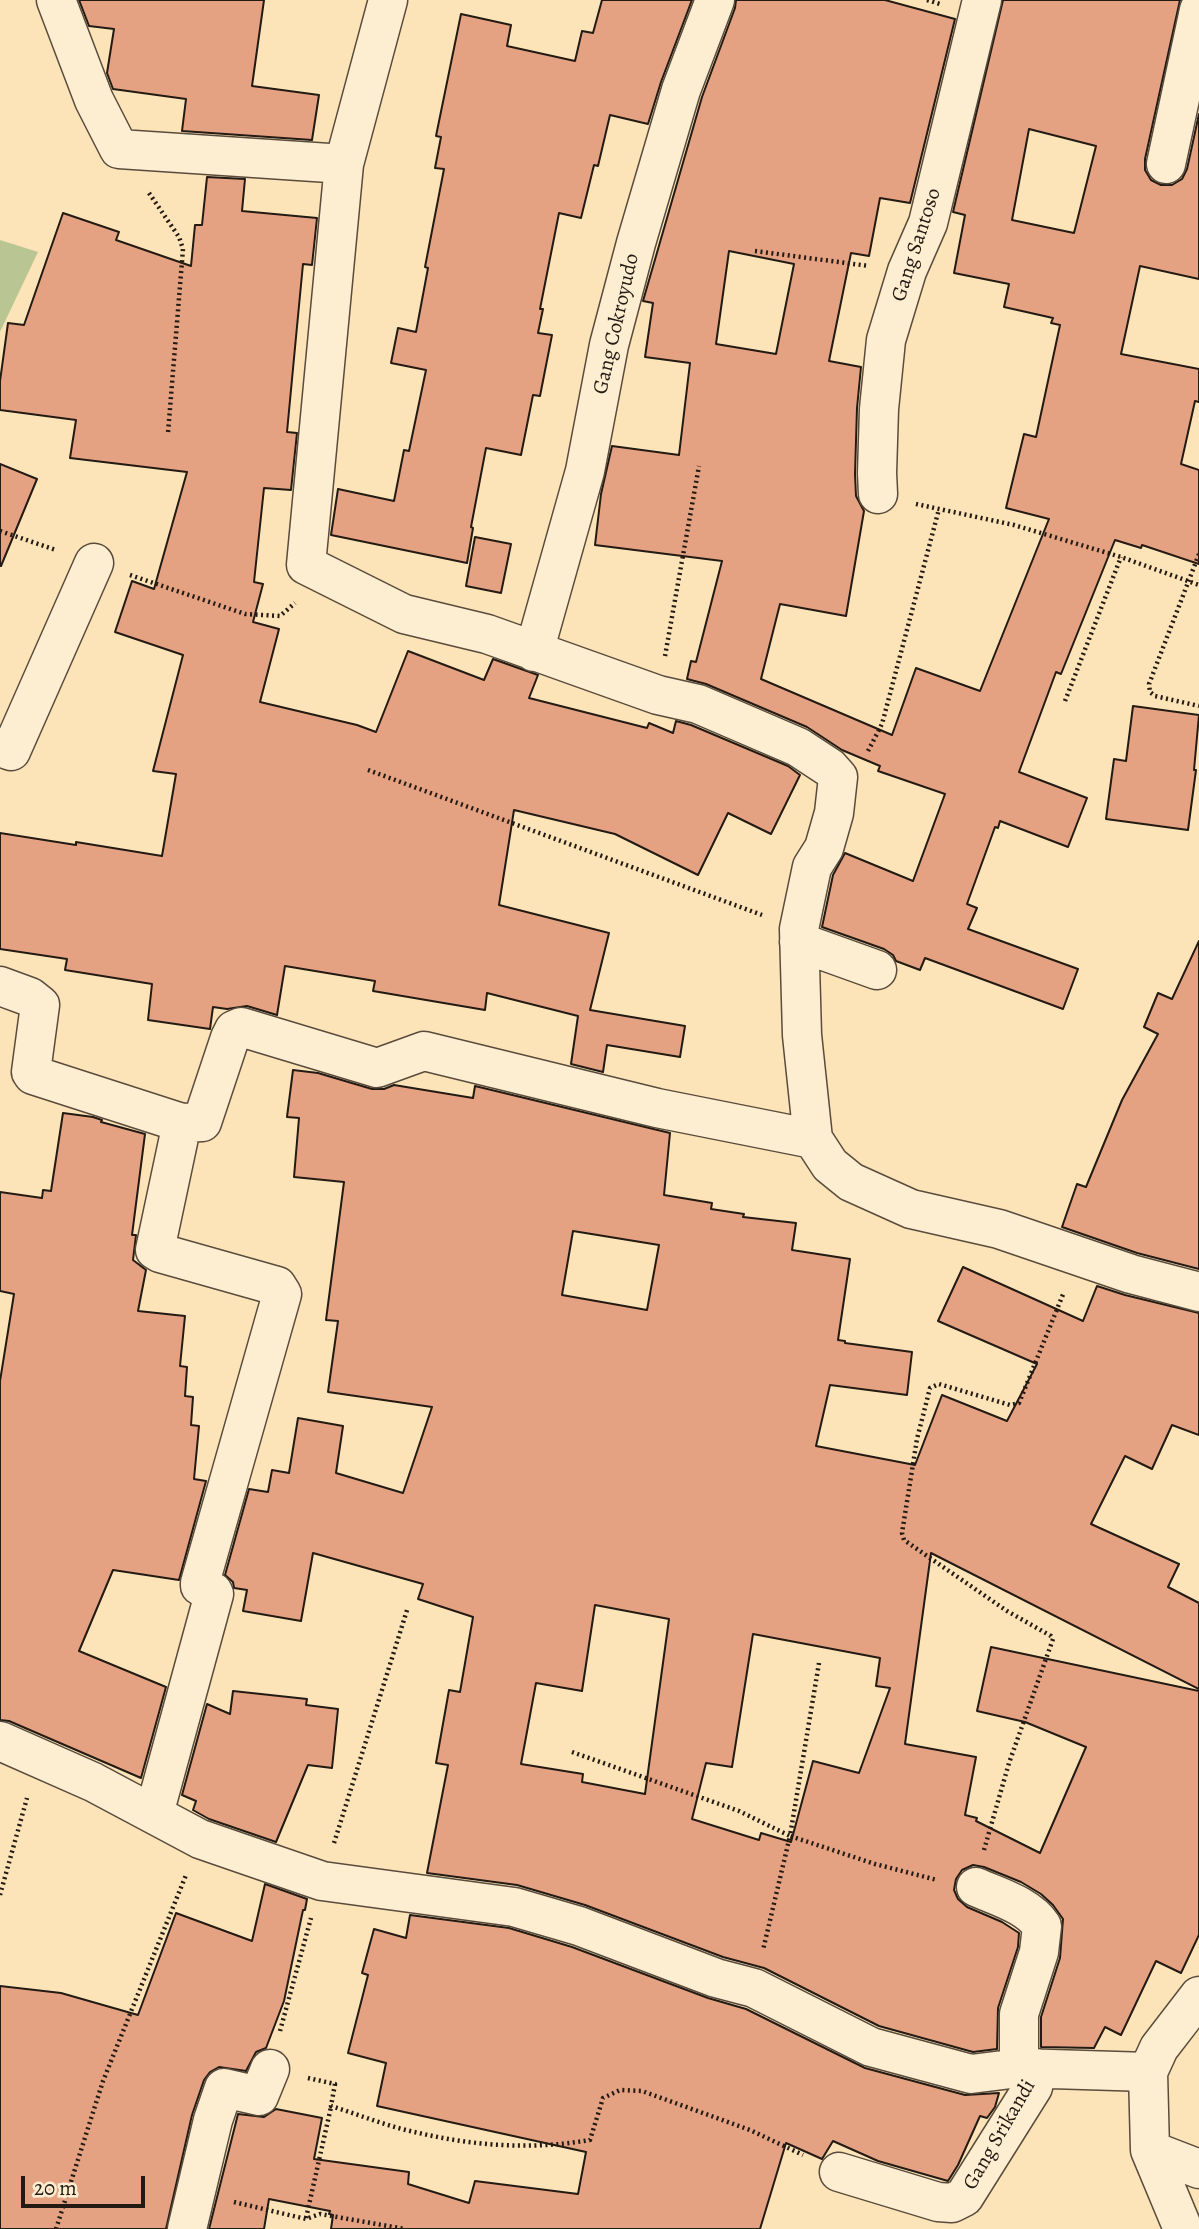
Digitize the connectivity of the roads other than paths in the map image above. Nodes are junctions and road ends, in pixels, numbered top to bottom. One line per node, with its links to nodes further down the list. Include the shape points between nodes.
1 (56, 0): 6 (street, via 94,100 119,149)
2 (388, 0): 6 (street)
3 (715, 0): 10 (street, Gang Cokroyudo, via 681,90 636,243 609,345 585,471)
4 (982, 0): 8 (street, Gang Santoso, via 928,223 907,271 886,340)
5 (1199, 10): 7 (street)
6 (344, 163): 10 (street, via 306,565 404,614 487,634)
7 (1166, 164)
8 (878, 494)
9 (94, 563): 11 (street, via 11,751)
10 (534, 652): 12 (street, via 658,695 698,704 798,747 838,776 834,813 813,867)
11 (0, 747)
12 (799, 935): 13 (street); 16 (street, via 802,1035)
13 (877, 970)
14 (0, 986): 15 (street, via 40,1005 33,1075)
15 (182, 1123): 16 (street, via 202,1122 230,1038 241,1027 377,1068 424,1051 657,1108); 19 (street, via 155,1250 277,1286 282,1294 200,1583 214,1594)
16 (813, 1139): 17 (street, via 830,1165 851,1182 911,1209 999,1229)
17 (1199, 1292)
18 (0, 1741): 19 (street)
19 (154, 1814): 22 (street, via 201,1839 322,1881 514,1907 579,1926 754,1989 871,2047 971,2074)
20 (976, 1887): 22 (street, via 1036,1916 1042,1926 1039,1952 1018,2014)
21 (1199, 1996): 24 (street, via 1159,2048)
22 (1028, 2068): 24 (street); 27 (street, Gang Srikandi, via 1033,2087 964,2197 952,2203 938,2202)
23 (270, 2069): 28 (street, via 258,2096 224,2088)
24 (1148, 2072): 25 (street)
25 (1150, 2150): 26 (street); 29 (street)
26 (1199, 2169)
27 (839, 2172)
28 (191, 2211)
29 (1183, 2229)

